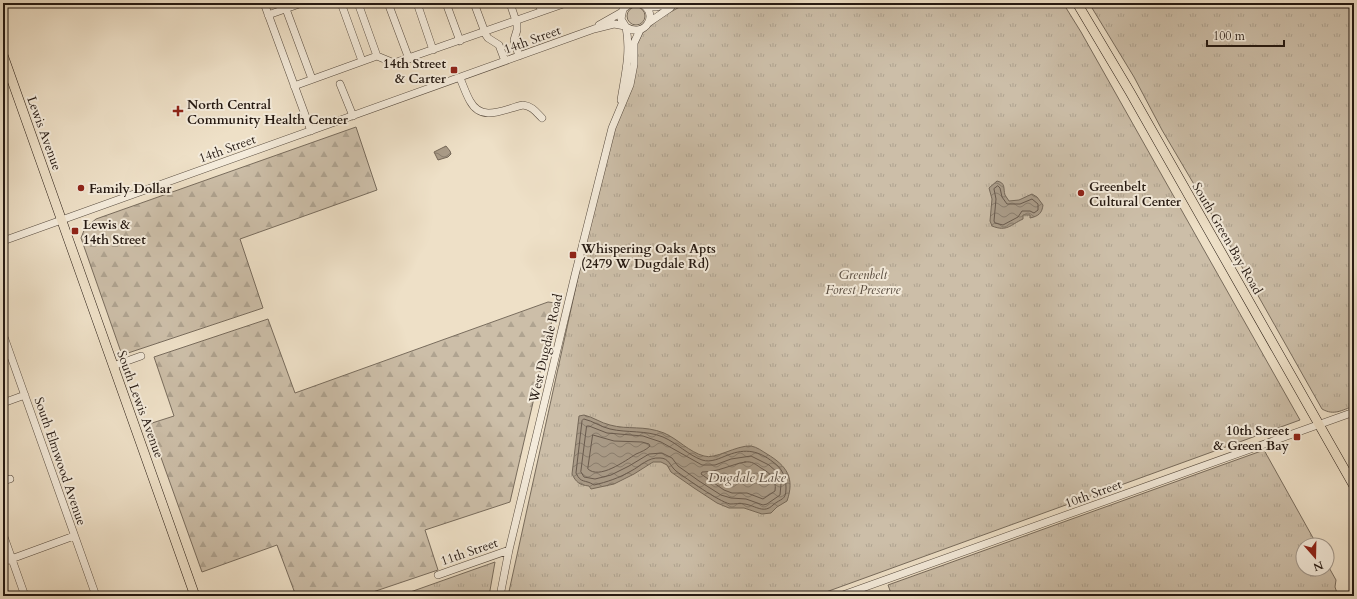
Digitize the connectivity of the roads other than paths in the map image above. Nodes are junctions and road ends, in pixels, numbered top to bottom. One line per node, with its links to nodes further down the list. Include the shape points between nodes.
1 (264, 3): 20 (street)
2 (302, 3): 17 (street)
3 (341, 3): 33 (street)
4 (358, 3): 30 (street)
5 (388, 3): 32 (street)
6 (417, 3): 28 (street)
7 (446, 3): 27 (street)
8 (474, 3): 26 (street)
9 (510, 3): 21 (street)
10 (538, 3): 18 (street)
11 (566, 3): 18 (street)
12 (670, 3): 16 (street, via 656,7)
13 (674, 3): 22 (street)
14 (1077, 3): 51 (main road, South Green Bay Road)
15 (629, 4): 19 (street, 14th Street)
16 (643, 5): 22 (street, via 650,15)
17 (286, 9): 20 (street); 36 (street)
18 (542, 12): 21 (street)
19 (622, 12): 23 (street); 24 (street, 14th Street)
20 (268, 15): 38 (street)
21 (516, 20): 26 (street); 31 (street, via 514,40)
22 (648, 23): 25 (street)
23 (625, 27): 24 (street, 14th Street, via 614,24); 25 (street, 14th Street); 39 (street, via 628,59)
24 (594, 29): 31 (street, 14th Street)
25 (640, 30): 39 (street, via 634,43 630,85)
26 (485, 32): 27 (street); 34 (street, via 488,38 499,45)
27 (460, 41): 28 (street)
28 (433, 50): 32 (street)
29 (3, 55): 43 (main road, Lewis Avenue)
30 (378, 56): 32 (street, via 394,63); 33 (street)
31 (519, 56): 34 (street, 14th Street)
32 (409, 59)
33 (362, 61): 36 (street)
34 (505, 61): 35 (street, 14th Street)
35 (460, 78): 40 (street, 14th Street); 41 (street, via 469,99 478,111 489,114 523,105 533,109)
36 (312, 79): 38 (street)
37 (340, 84): 40 (street)
38 (294, 86): 42 (street)
39 (620, 108): 55 (street, West Dugdale Road, via 612,128 592,206)
40 (352, 116): 42 (street, 14th Street)
41 (542, 118)
42 (311, 131): 43 (street, 14th Street)
43 (62, 220): 44 (street, 14th Street); 47 (main road, South Lewis Avenue)
44 (3, 241)
45 (3, 334): 48 (street, South Elmwood Avenue)
46 (141, 356): 47 (street)
47 (113, 366): 62 (main road, South Lewis Avenue)
48 (25, 395): 49 (street); 54 (street, South Elmwood Avenue)
49 (3, 403)
50 (1354, 412): 51 (street, 10th Street)
51 (1319, 425): 52 (main road, South Green Bay Road); 59 (street, 10th Street)
52 (1354, 486)
53 (3, 534): 56 (street)
54 (74, 536): 56 (street); 61 (street, South Elmwood Avenue)
55 (509, 550): 58 (street, 11th Street); 63 (street, West Dugdale Road)
56 (12, 559): 57 (street); 60 (street)
57 (3, 562)
58 (438, 575)
59 (850, 594): 64 (street, 10th Street)
60 (25, 596)
61 (96, 596)
62 (195, 596)
63 (500, 596)
64 (840, 596)

